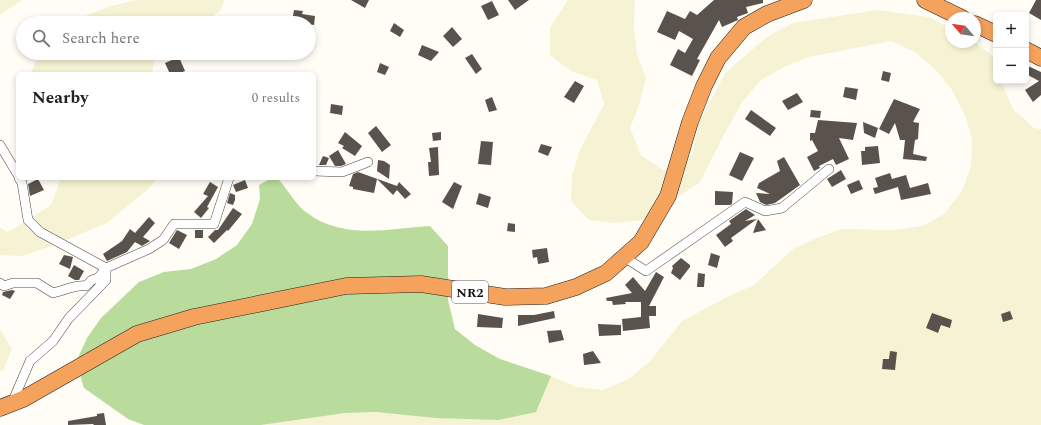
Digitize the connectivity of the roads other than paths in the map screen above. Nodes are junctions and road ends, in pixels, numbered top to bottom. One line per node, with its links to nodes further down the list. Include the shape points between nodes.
1 (804, 0): 15 (highway, NR2, via 767,14 744,27 718,58 690,122 668,196 641,242)
2 (925, 0): 3 (highway)
3 (950, 12)
4 (981, 27): 5 (highway)
5 (993, 33)
6 (1029, 52): 7 (highway)
7 (1041, 58)
8 (0, 145): 12 (street)
9 (368, 162): 11 (street, via 342,172)
10 (829, 169): 15 (street, via 782,208 765,211 745,202 646,272)
11 (316, 171)
12 (16, 172)
13 (20, 180): 16 (street, via 28,220 40,232)
14 (228, 180): 16 (street, via 214,224 174,224 163,240)
15 (624, 257): 18 (highway, NR2, via 606,273 576,287 546,296 504,297 421,284 346,286 194,317 137,334)
16 (106, 268): 17 (street, via 98,278 86,286 78,285 69,290 53,293 36,283 13,283 4,286); 18 (street, via 106,280 69,318 53,341 30,361)
17 (0, 283)
18 (4, 407)

